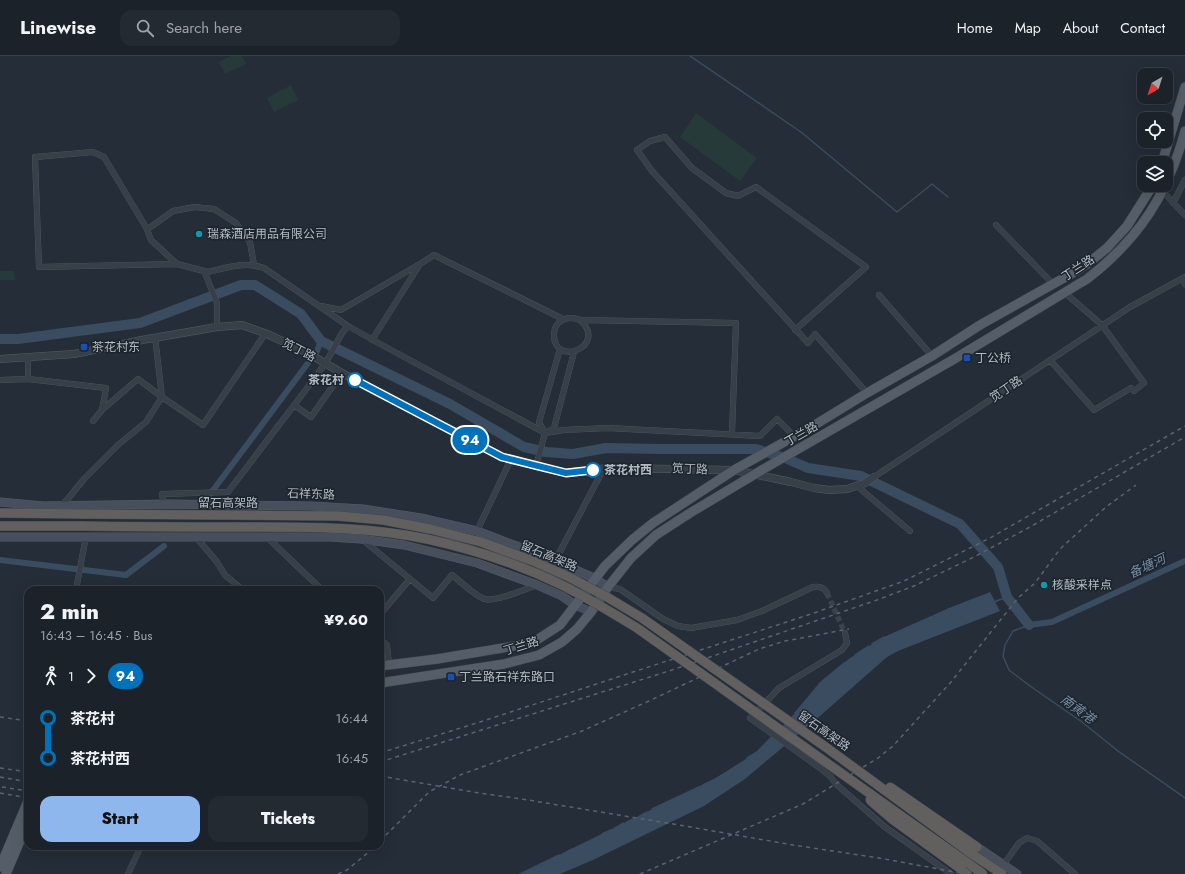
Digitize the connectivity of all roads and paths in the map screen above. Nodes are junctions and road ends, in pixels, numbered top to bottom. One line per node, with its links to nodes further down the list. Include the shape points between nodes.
1 (1185, 86): 3 (main road)
2 (1185, 131): 4 (main road, 丁兰路)
3 (1164, 156)
4 (1173, 168)
5 (1185, 180): 8 (street)
6 (1149, 192): 17 (main road, 丁兰路, via 1127,226 1107,248 1087,264)
7 (1162, 192): 8 (street); 18 (main road, 丁兰路, via 1132,237 1116,254 1087,279)
8 (1173, 203): 9 (street)
9 (1185, 215)
10 (996, 225): 17 (street)
11 (147, 229): 12 (street, via 151,240); 12 (street, via 104,157 93,152 35,157 39,267); 14 (street, via 172,212 195,207 214,209 236,223 250,242)
12 (177, 264): 15 (street)
13 (420, 264): 20 (street, via 341,310); 21 (street, via 434,255); 29 (street)
14 (254, 265): 15 (street, via 238,265); 20 (street, via 264,268)
15 (208, 272): 25 (street, via 205,273 217,303)
16 (1184, 280): 24 (street, 笕丁路, via 1130,307)
17 (1053, 284): 32 (main road, 丁兰路, via 980,325)
18 (1064, 292): 24 (street); 52 (main road, 丁兰路, via 956,358)
19 (879, 295): 32 (street)
20 (318, 305): 23 (street)
21 (563, 319): 22 (street); 30 (street, via 554,333 554,339)
22 (580, 320): 31 (street, via 587,330 587,341); 46 (street, via 736,323)
23 (348, 326): 29 (street); 35 (street)
24 (1102, 326): 36 (street, 笕丁路); 36 (street, via 1144,383 1134,391 1131,388 1094,410)
25 (217, 327): 27 (street, 笕丁路, via 242,325); 28 (street, 笕丁路)
26 (795, 330): 26 (street, via 652,171 637,150 650,141 665,137 692,168 726,193 738,196 756,187 866,267); 40 (street, via 808,343 815,334)
27 (265, 334): 35 (street, 笕丁路, via 317,359); 41 (street, via 202,425)
28 (155, 338): 33 (street, 笕丁路, via 74,354); 41 (street)
29 (372, 340): 45 (street)
30 (560, 349): 31 (street); 45 (street, via 539,422)
31 (574, 352): 45 (street, via 554,428)
32 (932, 356): 40 (main road, 丁兰路)
33 (28, 358): 34 (street, 笕丁路); 38 (street)
34 (0, 359)
35 (327, 360): 37 (street, 笕丁路); 42 (street)
36 (1050, 360): 53 (street, 笕丁路)
37 (342, 373): 42 (street, via 311,417); 48 (street, 笕丁路, via 502,457)
38 (28, 379): 39 (street); 43 (street, via 106,388)
39 (0, 380)
40 (867, 393): 47 (main road, 丁兰路)
41 (162, 397): 43 (street, via 138,379); 57 (street, via 146,422 118,445 84,479)
42 (294, 405): 56 (street, via 228,492 162,494)
43 (102, 410): 44 (street)
44 (93, 421)
45 (545, 433): 46 (street, via 608,428); 49 (street)
46 (732, 434): 47 (street, via 760,436 777,419)
47 (794, 436): 51 (main road, 丁兰路)
48 (511, 459): 49 (street, 笕丁路); 60 (street)
49 (537, 463): 50 (street, 笕丁路, via 566,473)
50 (604, 468): 51 (street, 笕丁路); 67 (street)
51 (734, 470): 52 (street, 笕丁路); 68 (main road, 丁兰路, via 653,523)
52 (754, 474): 54 (street, 笕丁路, via 829,490); 74 (main road, 丁兰路, via 652,539 631,558)
53 (874, 477): 54 (street, 笕丁路)
54 (857, 486): 61 (street)
55 (0, 502): 57 (main road, 石祥东路)
56 (164, 505): 57 (main road, 石祥东路); 60 (main road, 石祥东路, via 363,509 421,518)
57 (62, 506)
58 (0, 513): 83 (highway, 留石高架路, bridge, via 338,516 383,520 480,542 533,561 607,597 642,618)
59 (0, 526): 84 (highway, 留石高架路, bridge, via 337,528 426,539 476,552 528,570 603,607 637,628)
60 (477, 531): 67 (main road, 石祥东路)
61 (910, 531)
62 (86, 536): 63 (main road); 64 (main road); 71 (street)
63 (0, 537)
64 (196, 537): 65 (main road); 72 (street, via 225,575)
65 (267, 537): 66 (main road); 73 (street)
66 (361, 539): 69 (street); 70 (main road, via 447,555)
67 (555, 561): 68 (main road, 石祥东路)
68 (594, 578): 74 (main road, 石祥东路); 76 (main road, 丁兰路)
69 (410, 579): 70 (street, via 433,598 452,575 486,599); 77 (street)
70 (537, 585): 76 (main road)
71 (77, 586)
72 (238, 586)
73 (318, 586)
74 (608, 587): 75 (street, via 620,589 663,619 678,626 691,628 737,620 813,587 820,586); 78 (main road, 丁兰路)
75 (827, 593)
76 (575, 605): 78 (main road); 81 (main road, 丁兰路, via 560,625 532,644)
77 (384, 610)
78 (591, 612): 82 (main road, 丁兰路, via 562,642 540,655 504,664)
79 (845, 633): 93 (street, via 847,643 842,650 779,688 750,718 830,776 885,827)
80 (384, 642): 81 (street, via 387,645)
81 (385, 665)
82 (384, 682)
83 (827, 748): 87 (highway, bridge, via 880,780); 97 (highway, 留石高架路, bridge)
84 (821, 758): 94 (highway, bridge, via 892,819); 95 (highway, 留石高架路, bridge)
85 (24, 810): 90 (main road)
86 (24, 831): 91 (main road)
87 (977, 847): 89 (main road)
88 (139, 850): 92 (street)
89 (1004, 865): 96 (street); 98 (main road); 99 (street, via 1020,843 1027,838 1037,841)
90 (0, 867)
91 (6, 874)
92 (128, 874)
93 (951, 874)
94 (967, 874)
95 (982, 874)
96 (998, 874)
97 (1002, 874)
98 (1017, 874)
99 (1075, 874)

